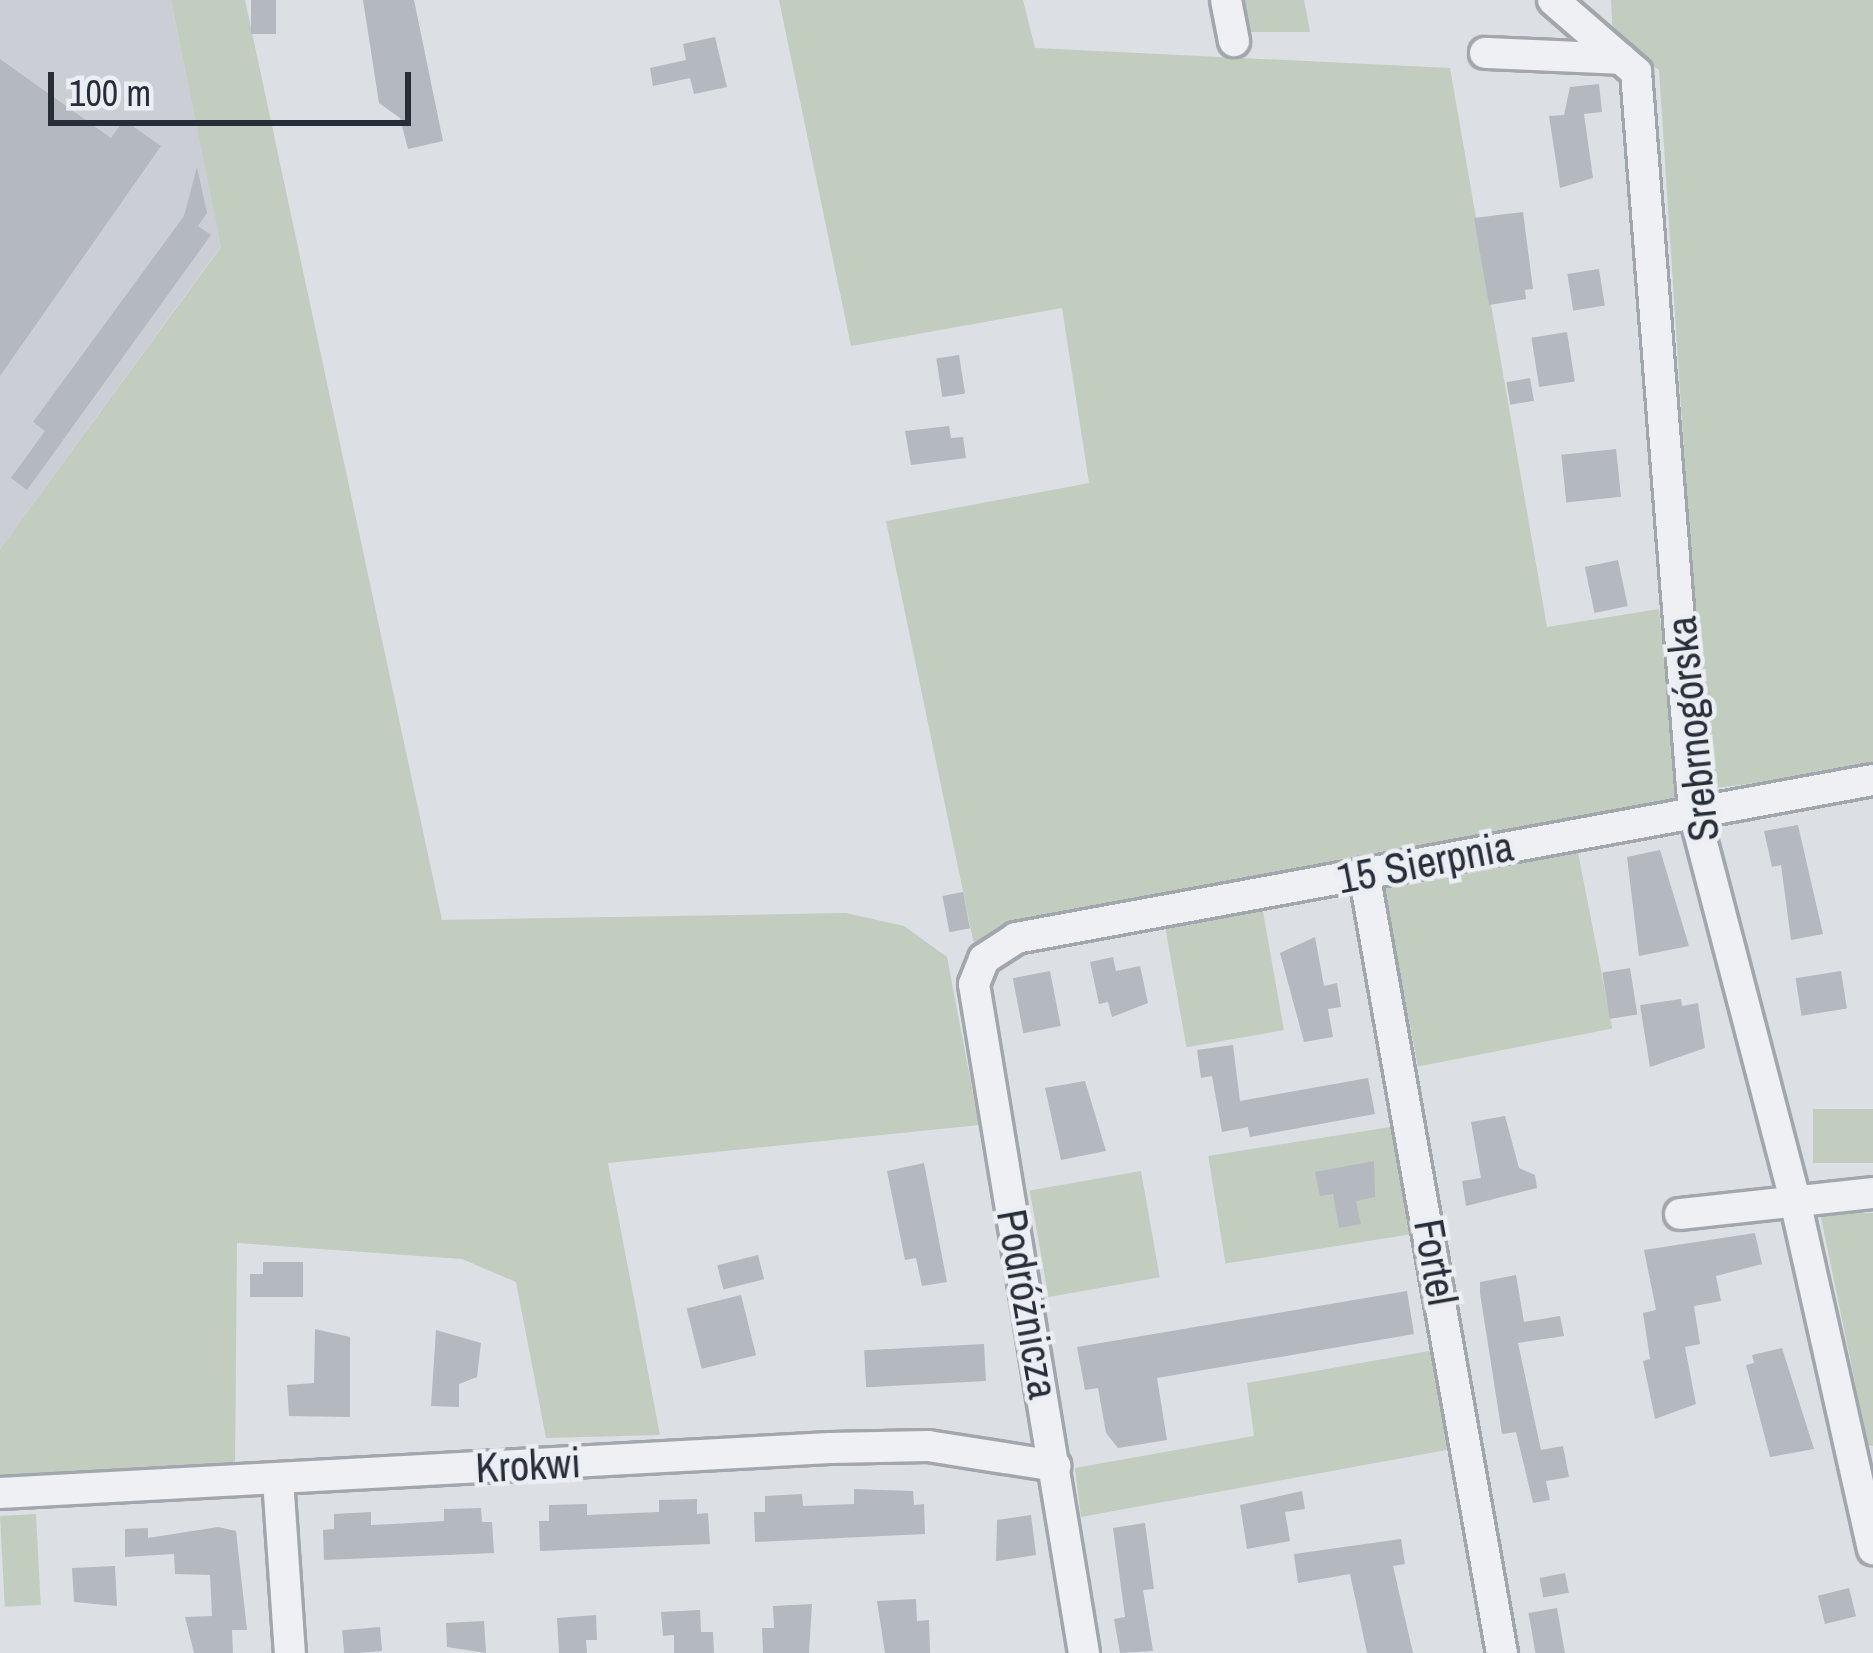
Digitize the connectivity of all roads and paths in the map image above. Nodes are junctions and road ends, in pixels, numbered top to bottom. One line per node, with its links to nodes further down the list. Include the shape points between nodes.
1 (1226, 0): 3 (street)
2 (1553, 0): 5 (street)
3 (1234, 41)
4 (1485, 53): 5 (street)
5 (1621, 59): 7 (street, Srebrnogórska, via 1636,72)
6 (1873, 780): 7 (street, 15 Sierpnia)
7 (1694, 812): 8 (street, 15 Sierpnia); 11 (street, Srebrnogórska)
8 (1364, 873): 9 (street, 15 Sierpnia, via 1016,938); 19 (street, Fortel)
9 (984, 959): 13 (street, Podróżnicza, via 974,984)
10 (1873, 1193): 11 (street)
11 (1794, 1196): 12 (street); 16 (street, Srebrnogórska)
12 (1680, 1214)
13 (1055, 1466): 14 (street, Krokwi, via 889,1447); 18 (street, Podróżnicza)
14 (278, 1479): 15 (street, Krokwi); 17 (street)
15 (0, 1493)
16 (1873, 1550)
17 (290, 1653)
18 (1084, 1653)
19 (1502, 1653)

